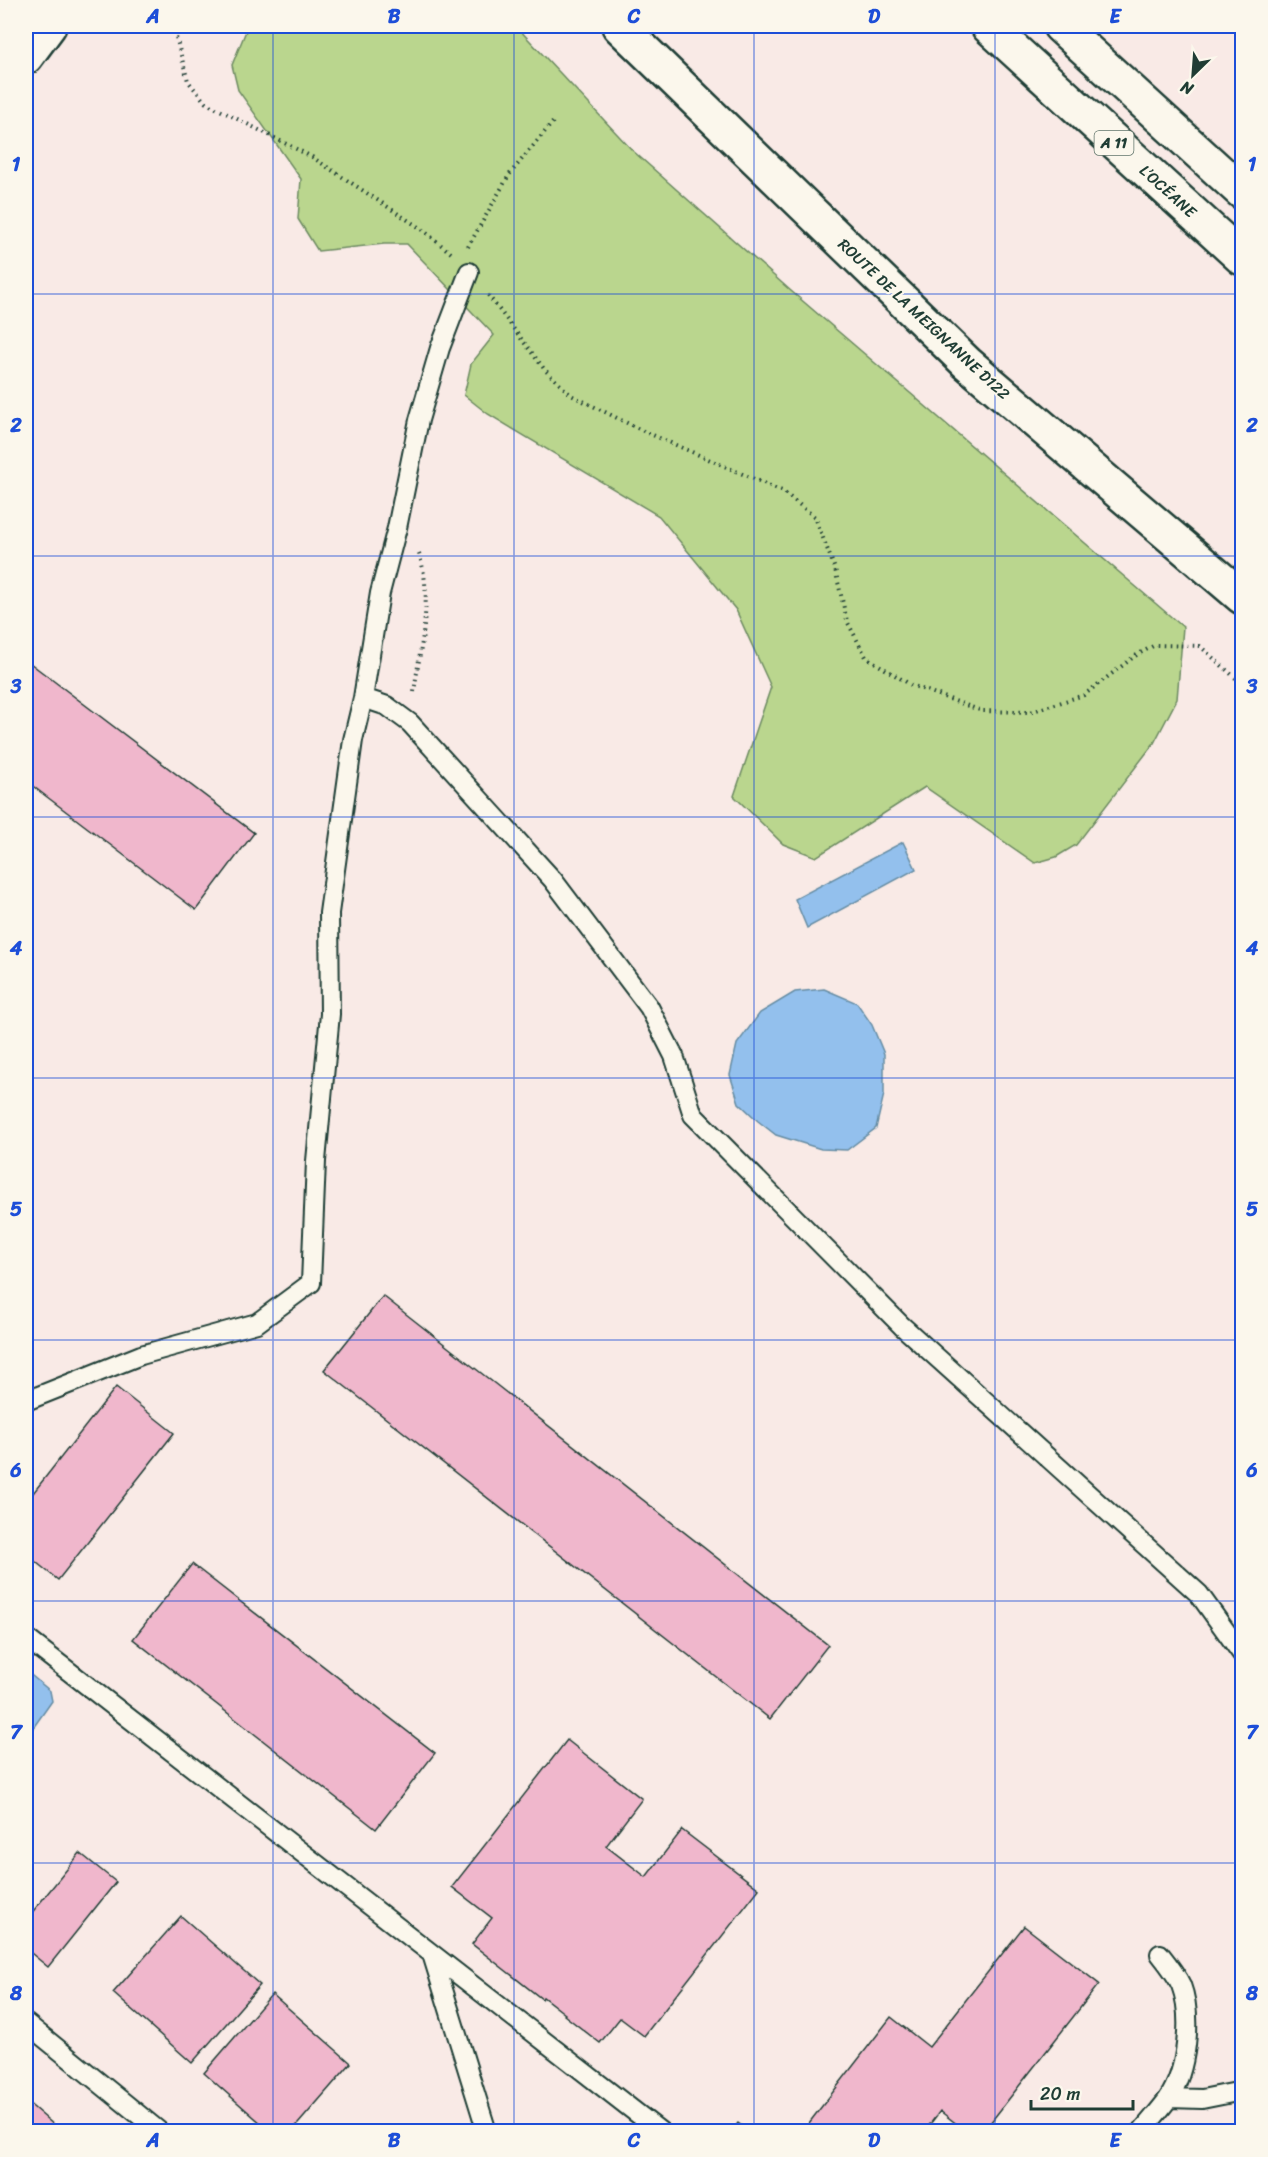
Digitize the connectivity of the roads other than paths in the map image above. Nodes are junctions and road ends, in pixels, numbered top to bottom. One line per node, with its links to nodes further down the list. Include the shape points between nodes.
1 (49, 26): 5 (main road)
2 (619, 26): 9 (main road, ROUTE DE LA MEIGNANNE D122, via 967,363)
3 (988, 26): 7 (main road, L’OCÉANE / A 11)
4 (1060, 26): 6 (main road)
5 (26, 57)
6 (1242, 192)
7 (1242, 258)
8 (465, 266): 10 (lane, via 419,420 380,593)
9 (1242, 597)
10 (363, 698): 11 (lane, via 352,740 329,913 330,1014 316,1161 311,1283 257,1323 141,1355); 15 (lane, via 387,706 410,723 553,880 649,1007 674,1056 693,1115 902,1326 1199,1594)
11 (54, 1390): 12 (lane); 13 (lane)
12 (26, 1401)
13 (26, 1411)
14 (26, 1638): 16 (lane)
15 (1242, 1654)
16 (432, 1954): 22 (lane); 23 (lane)
17 (1160, 1954): 20 (lane, via 1180,1983 1187,2013 1184,2054)
18 (26, 2023): 21 (lane)
19 (1242, 2091): 20 (lane, via 1202,2099)
20 (1169, 2098): 24 (lane)
21 (160, 2132)
22 (487, 2132)
23 (661, 2132)
24 (1141, 2132)

